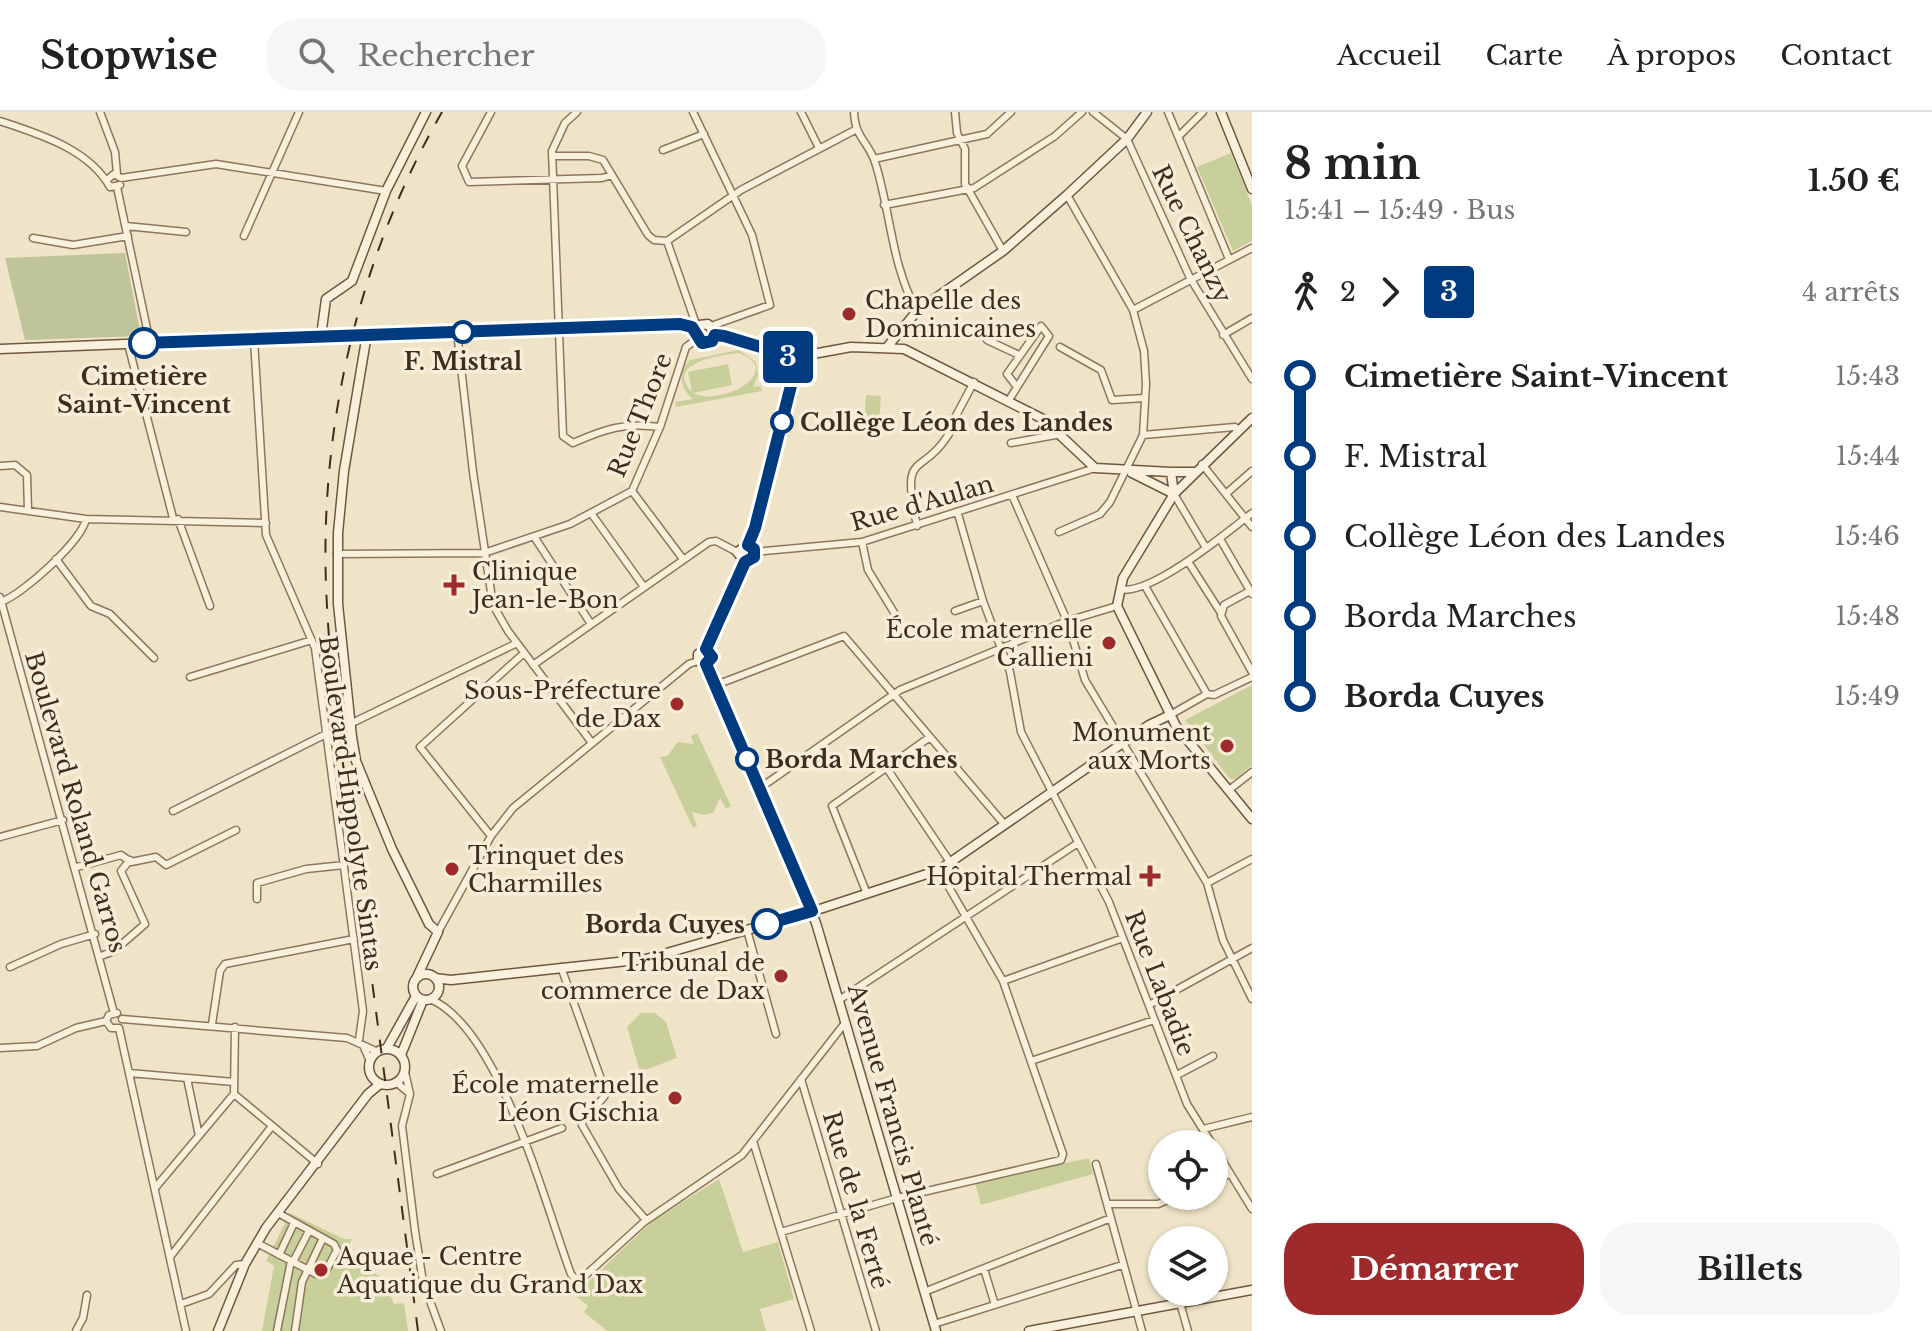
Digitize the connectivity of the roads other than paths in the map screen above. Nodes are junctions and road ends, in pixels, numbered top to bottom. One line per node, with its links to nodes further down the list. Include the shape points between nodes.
1 (100, 112): 29 (street)
2 (299, 112): 27 (street)
3 (426, 112): 35 (main road)
4 (491, 112): 31 (street, via 462,166 465,178 480,183)
5 (577, 112): 25 (street, via 565,123)
6 (693, 112): 19 (street)
7 (801, 112): 23 (street)
8 (854, 112): 18 (street)
9 (955, 112): 22 (street)
10 (1011, 112): 22 (street, via 992,133)
11 (1082, 112): 33 (street, via 1055,136)
12 (1093, 112): 21 (street, Rue Chanzy)
13 (1147, 112): 21 (main road)
14 (1168, 112): 20 (street)
15 (1203, 112): 20 (street)
16 (1221, 112): 34 (main road)
17 (0, 121): 30 (street, via 55,141)
18 (855, 130): 23 (street); 26 (street)
19 (704, 134): 24 (street); 37 (street)
20 (1179, 136): 47 (street)
21 (1127, 139): 36 (main road); 48 (street, Rue Chanzy)
22 (961, 142): 26 (street); 33 (street)
23 (819, 148): 37 (street)
24 (663, 150)
25 (552, 156): 28 (street, via 598,157 608,163); 31 (street)
26 (874, 159): 38 (street)
27 (272, 172): 29 (street, via 216,164); 35 (street); 42 (street)
28 (612, 175): 31 (street); 44 (street, via 648,235)
29 (119, 176): 30 (street); 32 (street)
30 (108, 179): 32 (street, via 110,187)
31 (553, 180): 52 (street)
32 (117, 187): 39 (street)
33 (969, 189): 38 (street); 46 (street)
34 (1252, 189)
35 (386, 191): 58 (main road, via 352,281 326,299)
36 (1067, 195): 46 (main road); 49 (street)
37 (735, 196): 44 (street); 53 (street, via 752,235 769,307 732,317)
38 (884, 205): 50 (street, via 899,274)
39 (126, 226): 40 (street); 41 (street)
40 (186, 232)
41 (128, 236): 43 (street, via 73,245); 61 (street)
42 (244, 236)
43 (33, 238)
44 (667, 241): 55 (street)
45 (1252, 248): 47 (street)
46 (1003, 251): 50 (main road)
47 (1229, 259): 48 (street)
48 (1190, 278): 49 (street); 57 (street, Rue Chanzy)
49 (1133, 310): 71 (street, via 1144,351)
50 (917, 311): 63 (main road)
51 (1252, 318): 57 (street)
52 (558, 328): 54 (main road); 55 (main road, via 680,324); 74 (street, via 567,442 612,425)
53 (713, 330): 55 (main road); 55 (main road, via 709,343); 67 (main road)
54 (457, 332): 56 (main road); 107 (street)
55 (696, 332): 74 (street, Rue Thore, via 686,347)
56 (367, 334): 58 (main road); 108 (main road, via 344,471)
57 (1223, 335): 68 (street, Rue Chanzy)
58 (321, 336): 59 (main road)
59 (254, 340): 61 (main road); 97 (street, Boulevard Hippolyte Sintas)
60 (987, 340): 66 (street)
61 (150, 343): 62 (main road)
62 (128, 344): 65 (main road); 95 (street)
63 (888, 346): 67 (main road); 69 (main road)
64 (1060, 347): 71 (street, via 1101,370 1112,400)
65 (0, 349)
66 (1019, 355): 70 (street, via 1007,374); 70 (street, via 1038,326 1047,330 1049,336)
67 (798, 358): 104 (main road)
68 (1252, 379)
69 (974, 382): 72 (main road); 98 (street, via 952,427 911,471)
70 (1017, 387): 72 (street)
71 (1145, 398): 77 (street)
72 (1009, 400): 76 (main road)
73 (1251, 422): 75 (main road)
74 (660, 427): 86 (street, Rue Thore)
75 (1239, 430): 77 (street); 79 (main road)
76 (1061, 434): 78 (street); 81 (main road)
77 (1143, 435): 82 (street)
78 (1011, 443)
79 (1202, 464): 85 (main road); 87 (street)
80 (0, 466): 91 (street, via 15,465 27,475)
81 (1095, 468): 82 (main road); 89 (street, Rue d'Aulan)
82 (1124, 470): 84 (main road); 88 (main road); 100 (street, via 1100,514)
83 (1252, 471): 87 (street)
84 (1171, 472): 85 (main road); 88 (main road)
85 (1193, 472): 88 (main road)
86 (632, 491): 92 (street, Rue Thore); 110 (street)
87 (1228, 492): 94 (street)
88 (1174, 494): 105 (street); 115 (main road)
89 (1012, 495): 93 (street, Rue d'Aulan); 125 (street)
90 (0, 507): 91 (street)
91 (28, 511): 96 (street)
92 (591, 513): 101 (street, Rue Thore); 114 (street)
93 (958, 514): 98 (street, Rue d'Aulan); 118 (street, Rue Labadie)
94 (1249, 515): 99 (street); 102 (street)
95 (175, 518): 96 (street); 97 (street); 119 (street)
96 (86, 519): 109 (street, via 82,533)
97 (266, 523): 127 (street, Boulevard Hippolyte Sintas, via 273,557)
98 (917, 526): 103 (street, Rue d'Aulan)
99 (1252, 527)
100 (1059, 532)
101 (535, 538): 107 (street, Rue Thore); 126 (street)
102 (1220, 539): 105 (street); 116 (street)
103 (862, 542): 104 (street, Rue d'Aulan); 124 (street, via 868,570)
104 (751, 548): 106 (main road); 111 (main road, via 753,560)
105 (1206, 548): 113 (street)
106 (737, 552): 110 (street, via 716,541); 111 (main road)
107 (484, 553): 108 (street, Rue Thore); 128 (street, via 493,605)
108 (337, 554): 140 (main road)
109 (56, 559): 117 (street); 131 (street, via 91,606 110,614)
110 (683, 559): 114 (street)
111 (745, 562): 132 (main road, via 706,649 712,657)
112 (1189, 563): 122 (street)
113 (1145, 586): 115 (street, via 1130,592); 138 (street)
114 (644, 587): 126 (street)
115 (1118, 588): 120 (main road)
116 (1250, 593): 122 (street)
117 (1, 600): 123 (street, Boulevard Roland Garros)
118 (983, 601): 121 (street); 129 (street, Rue Labadie)
119 (210, 606)
120 (1117, 606): 125 (street); 139 (main road)
121 (955, 611)
122 (1221, 613): 134 (street)
123 (3, 616): 152 (street, Boulevard Roland Garros)
124 (898, 619)
125 (1067, 621): 129 (street); 144 (street, via 1085,680)
126 (591, 624): 133 (street)
127 (312, 640): 135 (street); 141 (street, Boulevard Hippolyte Sintas)
128 (517, 643): 130 (street); 140 (street)
129 (1002, 648): 137 (street); 149 (street, Rue Labadie, via 1021,732)
130 (524, 653): 133 (street); 155 (street, via 420,747)
131 (154, 658)
132 (702, 663): 136 (main road, Avenue Francis Planté); 143 (street, via 689,664)
133 (533, 665): 143 (street)
134 (1252, 674): 138 (street)
135 (190, 677)
136 (716, 685): 137 (street, via 841,636); 147 (main road, Avenue Francis Planté)
137 (894, 694): 142 (street); 147 (street)
138 (1207, 694): 139 (street)
139 (1170, 715): 144 (main road); 148 (main road)
140 (350, 724): 170 (main road, via 356,761 392,849)
141 (326, 734): 150 (street); 161 (street, Boulevard Hippolyte Sintas)
142 (930, 737): 145 (street); 153 (street)
143 (592, 743): 155 (street, via 513,808)
144 (1122, 744): 149 (main road); 164 (street)
145 (886, 767): 160 (street); 165 (street, via 832,810)
146 (1252, 772): 148 (street)
147 (760, 788): 167 (main road, Avenue Francis Planté)
148 (1229, 790): 151 (main road)
149 (1052, 793): 153 (main road); 157 (street, Rue Labadie)
150 (173, 811)
151 (1252, 819)
152 (63, 820): 156 (street); 162 (street, Boulevard Roland Garros)
153 (1005, 825): 160 (main road)
154 (236, 830): 159 (street, via 166,865 156,857)
155 (491, 836): 170 (street)
156 (0, 837)
157 (1078, 843): 168 (street); 172 (street, Rue Labadie)
158 (1252, 859): 164 (street)
159 (130, 860): 162 (street, via 121,855); 175 (street, via 121,871 145,924)
160 (950, 862): 163 (main road)
161 (344, 865): 166 (street, via 257,883); 173 (street, Boulevard Hippolyte Sintas)
162 (77, 867): 171 (street, Boulevard Roland Garros)
163 (939, 870): 165 (main road); 168 (street)
164 (1207, 883): 177 (street)
165 (867, 894): 167 (main road)
166 (257, 899)
167 (812, 911): 169 (main road); 186 (main road, Avenue Francis Planté)
168 (967, 916): 183 (street); 186 (street)
169 (747, 930): 179 (main road, via 646,959); 196 (street)
170 (438, 932): 176 (main road)
171 (95, 934): 175 (street, Boulevard Roland Garros); 178 (street)
172 (1123, 938): 183 (street); 187 (street, Rue Labadie)
173 (354, 939): 193 (street, via 225,964); 197 (street, Boulevard Hippolyte Sintas, via 363,1011)
174 (1252, 948): 177 (street)
175 (101, 956): 188 (street, Boulevard Roland Garros)
176 (427, 957): 180 (main road); 181 (main road)
177 (1233, 958): 185 (street); 187 (street)
178 (10, 967)
179 (561, 967): 182 (main road); 236 (street, via 606,1093 585,1114 584,1133)
180 (432, 976): 181 (main road); 182 (main road); 184 (main road)
181 (416, 979): 184 (main road, via 413,987)
182 (451, 980): 184 (main road)
183 (1003, 981): 203 (street)
184 (430, 997): 199 (main road); 201 (main road); 222 (street, via 467,1028 496,1071)
185 (1252, 999)
186 (839, 1000): 192 (main road, Avenue Francis Planté)
187 (1149, 1005): 190 (street, Rue Labadie)
188 (114, 1013): 189 (street); 191 (street)
189 (122, 1019): 193 (street); 195 (street)
190 (1154, 1020): 203 (street); 206 (street, Rue Labadie)
191 (106, 1021): 195 (street); 198 (street, via 37,1046)
192 (845, 1023): 209 (street); 229 (main road, Avenue Francis Planté)
193 (212, 1024): 194 (street)
194 (235, 1027): 197 (street); 210 (street)
195 (119, 1028): 205 (street)
196 (776, 1034)
197 (360, 1041): 200 (street)
198 (0, 1048)
199 (387, 1048): 200 (main road); 201 (main road)
200 (373, 1055): 207 (main road)
201 (401, 1055): 204 (main road)
202 (1213, 1056): 206 (street)
203 (1031, 1061): 229 (street, via 1061,1160)
204 (405, 1072): 211 (main road); 215 (street)
205 (129, 1073): 208 (street); 228 (street)
206 (1177, 1075): 219 (street, Rue Labadie)
207 (372, 1076): 212 (main road); 214 (main road)
208 (187, 1078): 210 (street); 220 (street)
209 (801, 1079): 221 (street); 234 (street, Rue de la Ferté)
210 (234, 1082): 213 (street)
211 (397, 1083): 212 (main road); 215 (street)
212 (380, 1084): 214 (main road)
213 (234, 1094): 217 (street); 220 (street)
214 (368, 1094): 223 (main road)
215 (410, 1094): 264 (street, via 402,1126 415,1231 423,1282)
216 (1252, 1117): 219 (street)
217 (272, 1126): 223 (street); 243 (street)
218 (562, 1128): 222 (street)
219 (1203, 1129)
220 (199, 1136): 228 (street)
221 (753, 1141): 236 (street, via 727,1167); 239 (street)
222 (523, 1142): 226 (street); 236 (street, via 575,1281 583,1280)
223 (318, 1164): 233 (main road)
224 (1096, 1164): 230 (street)
225 (1228, 1171): 227 (street, Rue Labadie)
226 (437, 1174)
227 (1230, 1174): 232 (street, Rue Labadie)
228 (155, 1188): 243 (street)
229 (897, 1198): 234 (street); 250 (main road, Avenue Francis Planté)
230 (1107, 1204): 231 (street); 235 (street)
231 (1148, 1204)
232 (1251, 1206)
233 (278, 1213): 237 (street); 241 (main road)
234 (841, 1213): 239 (street); 266 (street, Rue de la Ferté)
235 (1111, 1218): 246 (street); 248 (street)
236 (646, 1220)
237 (294, 1223): 238 (street); 242 (street)
238 (309, 1231): 240 (street); 244 (street)
239 (781, 1232): 265 (street)
240 (323, 1238): 247 (street); 247 (street, via 336,1252 323,1273)
241 (257, 1243): 242 (street); 245 (main road)
242 (279, 1255): 244 (street)
243 (170, 1257): 253 (street)
244 (292, 1262): 247 (street); 262 (street)
245 (245, 1264): 253 (street, via 236,1265 209,1294); 261 (main road)
246 (1122, 1265): 254 (street); 257 (street)
247 (308, 1269): 263 (street)
248 (984, 1269): 250 (street); 254 (street)
249 (1252, 1290): 251 (main road)
250 (924, 1292): 258 (main road, Avenue Francis Planté)
251 (1228, 1294)
252 (87, 1295): 259 (street)
253 (181, 1304): 260 (street)
254 (995, 1305): 258 (street)
255 (1164, 1306): 257 (main road)
256 (1181, 1306): 269 (street)
257 (1136, 1311): 267 (main road); 268 (street)
258 (935, 1327)
259 (76, 1331)
260 (186, 1331)
261 (218, 1331)
262 (277, 1331)
263 (295, 1331)
264 (441, 1331)
265 (811, 1331)
266 (876, 1331)
267 (1029, 1331)
268 (1142, 1331)
269 (1188, 1331)

